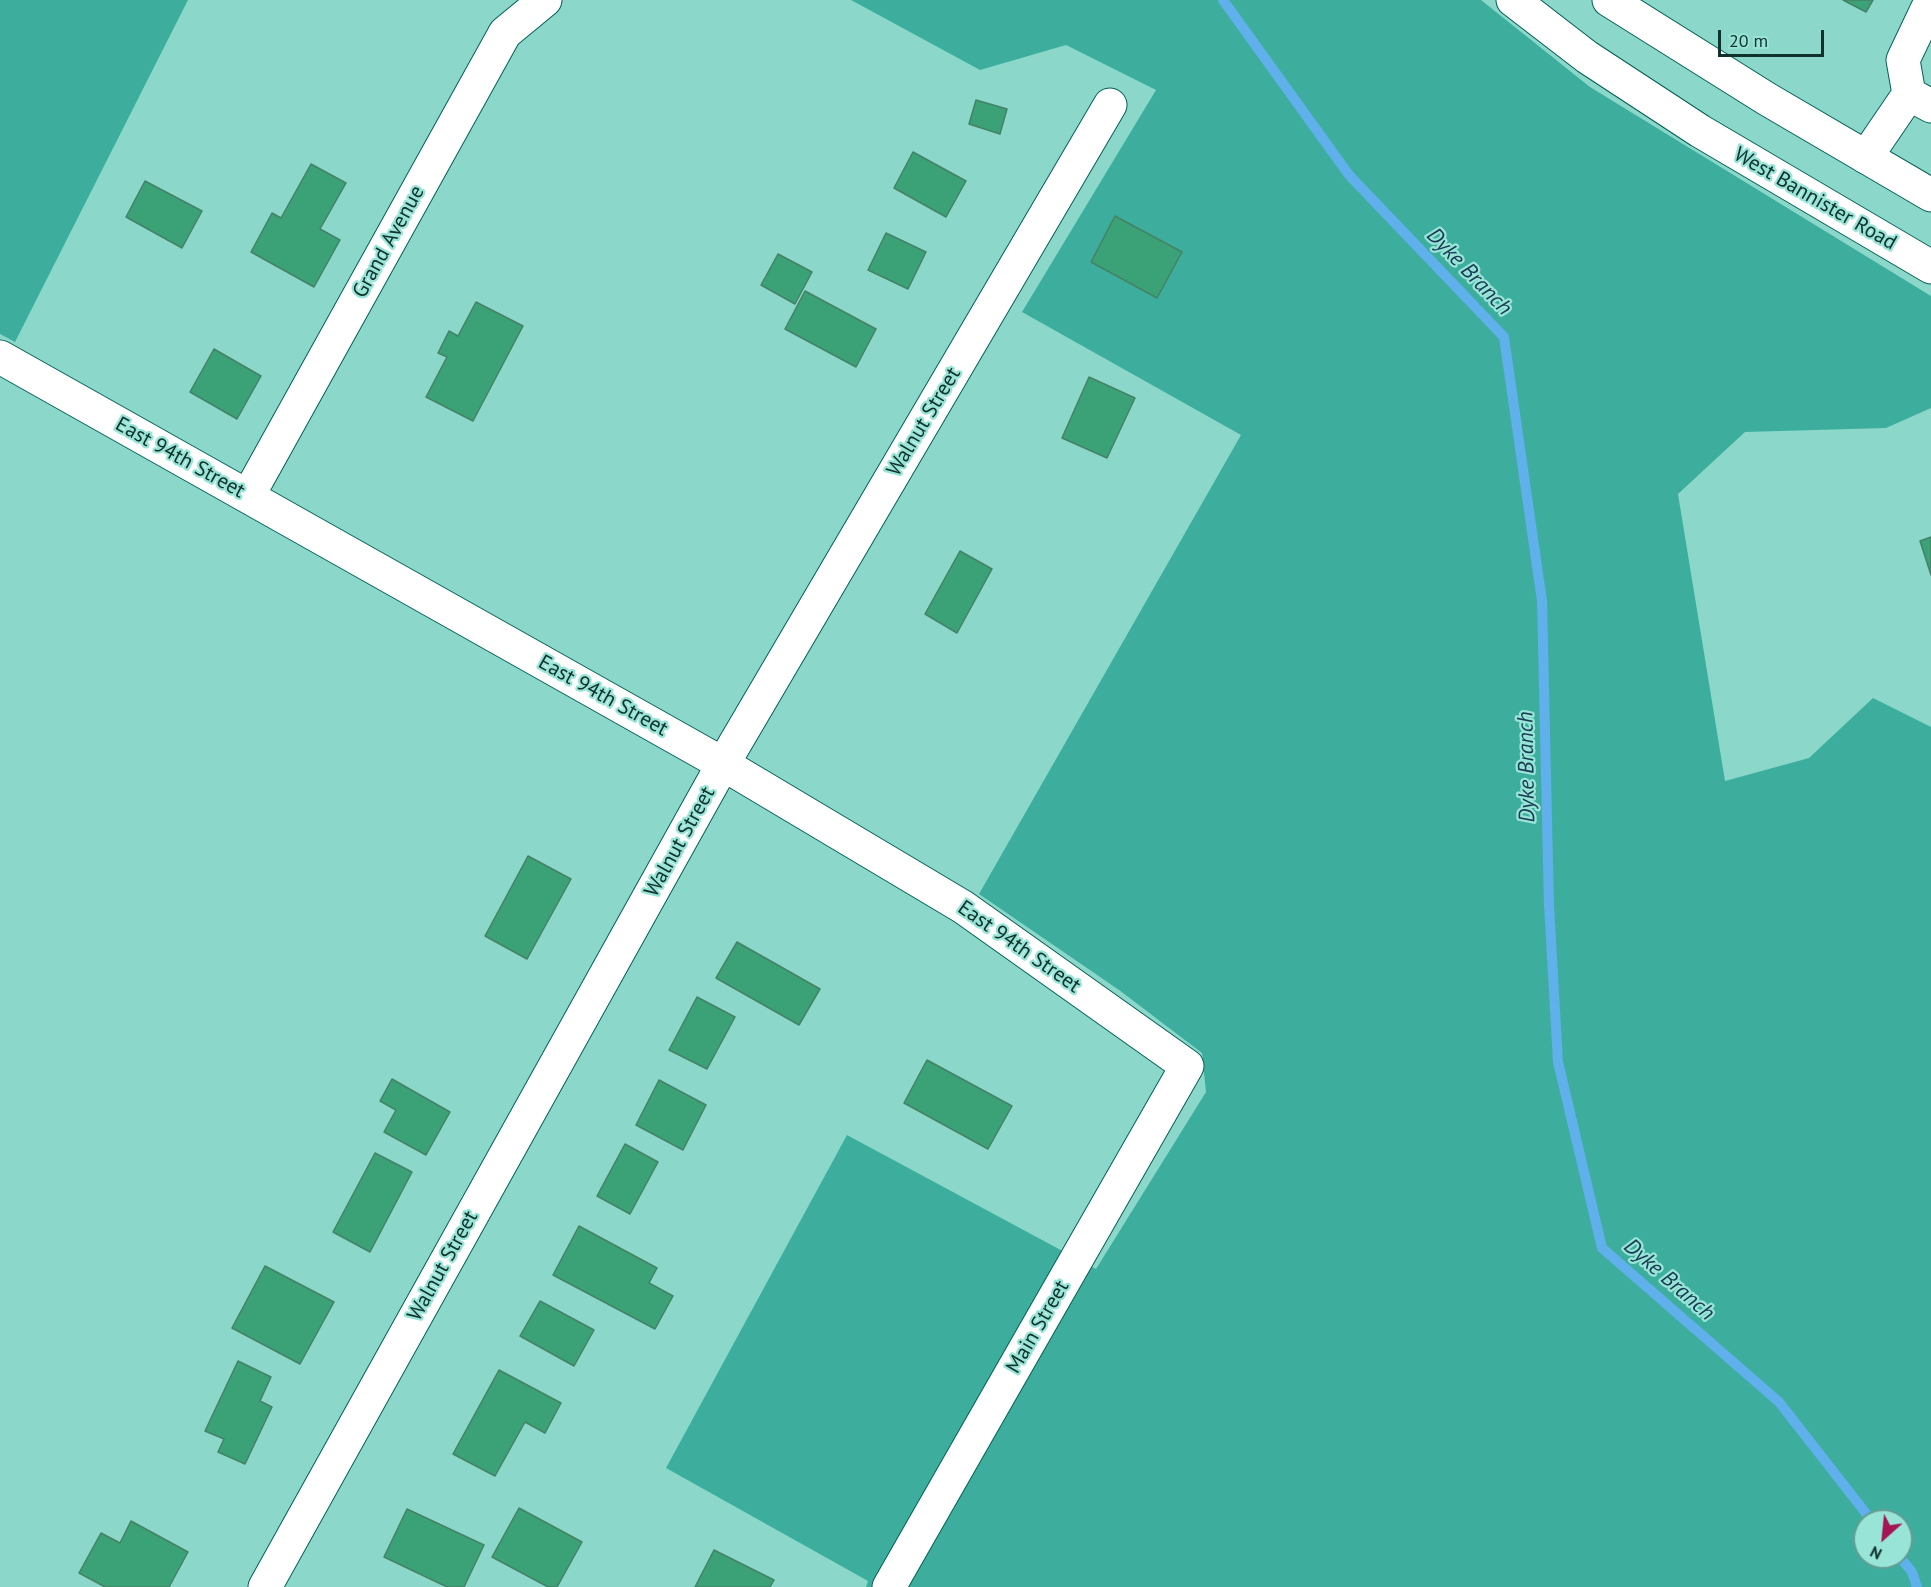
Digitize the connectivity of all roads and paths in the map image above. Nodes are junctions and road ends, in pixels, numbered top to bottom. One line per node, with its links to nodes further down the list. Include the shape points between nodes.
1 (545, 0): 11 (street, Grand Avenue, via 505,33)
2 (1513, 0): 9 (street, West Bannister Road, via 1587,57 1700,131)
3 (1609, 0): 7 (street)
4 (1931, 1): 5 (street, via 1903,60)
5 (1920, 100): 7 (street)
6 (1110, 105): 12 (street, Walnut Street)
7 (1866, 157): 8 (street)
8 (1931, 195)
9 (1931, 267)
10 (0, 357): 11 (street, East 94th Street)
11 (248, 496): 12 (street, East 94th Street)
12 (723, 764): 13 (street, East 94th Street, via 963,907); 14 (street, Walnut Street)
13 (1187, 1066): 15 (street, Main Street)
14 (265, 1587)
15 (889, 1587)

